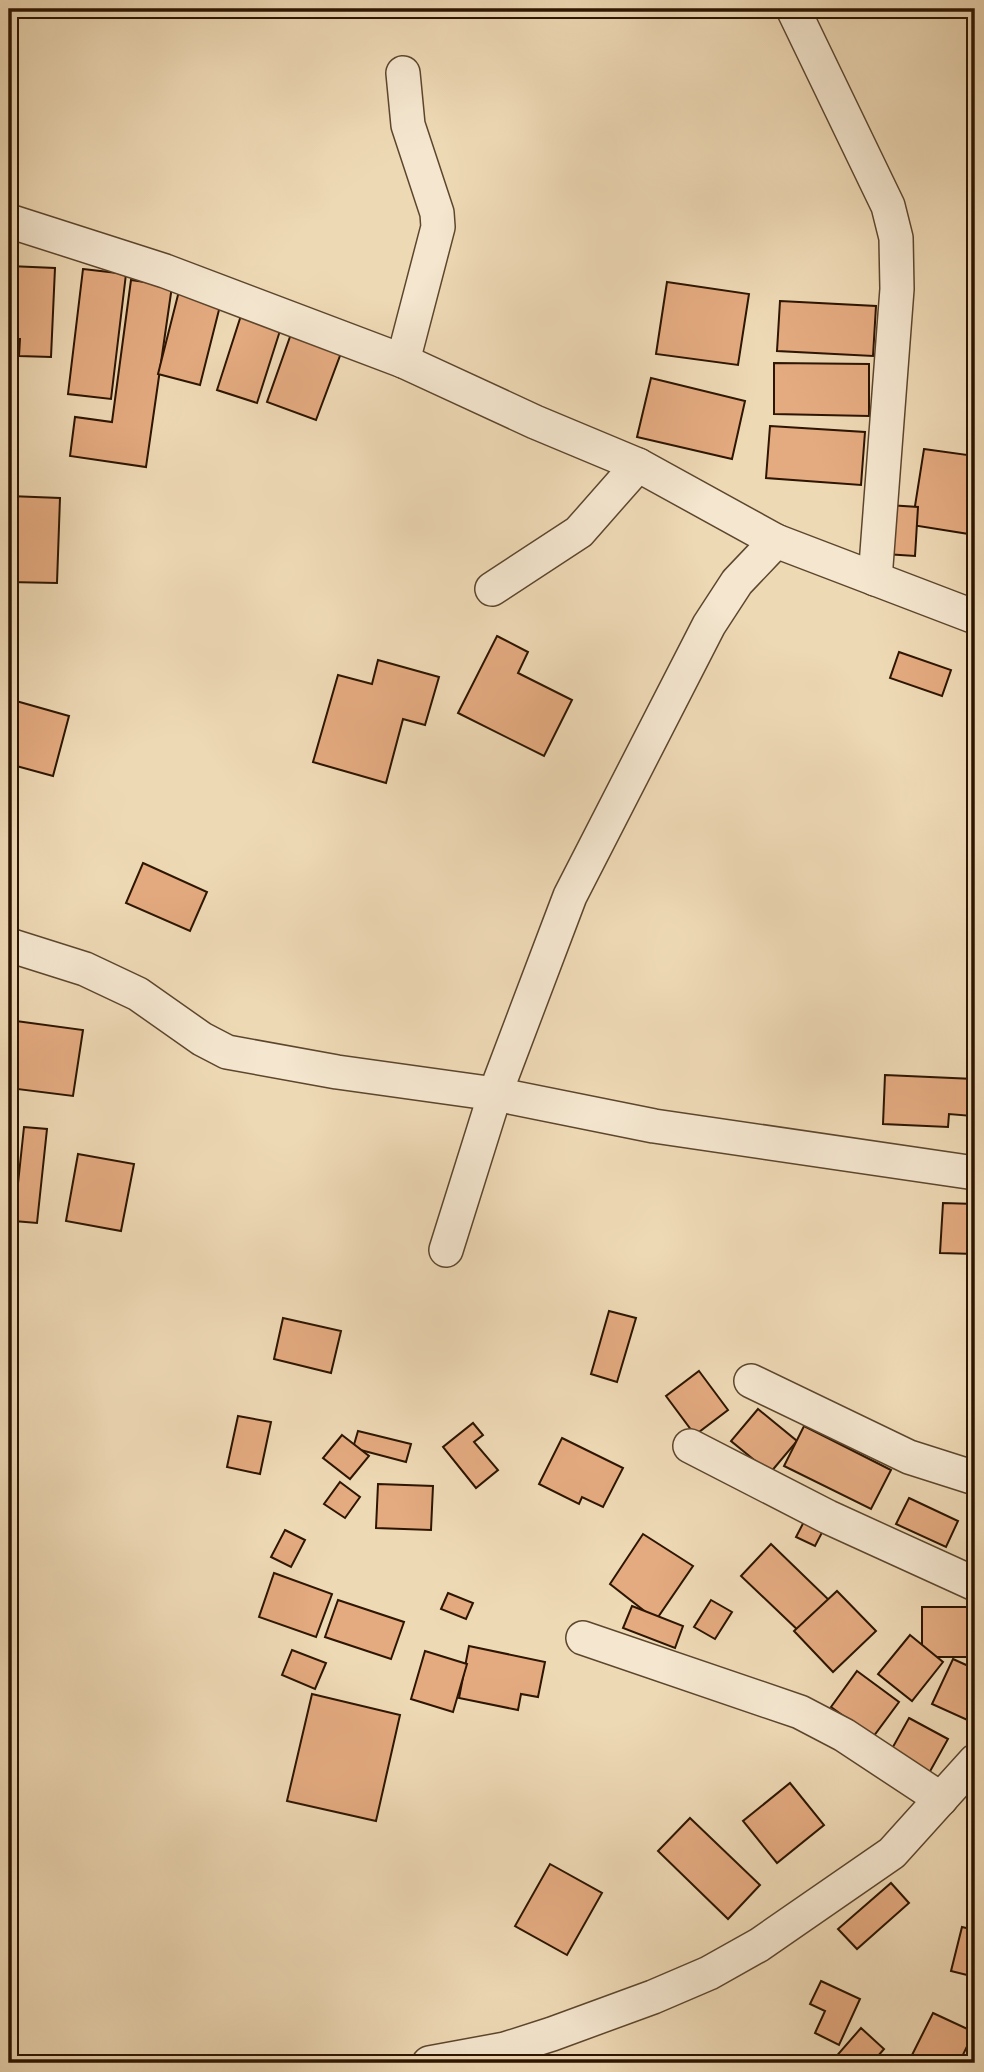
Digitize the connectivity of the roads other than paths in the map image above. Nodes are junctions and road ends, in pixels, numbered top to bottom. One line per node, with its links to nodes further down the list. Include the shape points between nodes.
1 (793, 9): 7 (street, via 888,206 896,238 897,289)
2 (403, 73): 4 (street, via 408,125 438,227)
3 (9, 221): 4 (street, via 165,271)
4 (403, 360): 5 (street)
5 (638, 465): 6 (street); 8 (street, via 579,532)
6 (776, 541): 7 (street); 11 (street, via 737,582 709,625 646,743 570,896)
7 (875, 579): 9 (street)
8 (492, 589)
9 (975, 617)
10 (9, 946): 11 (street, via 85,970 138,995 227,1052)
11 (495, 1094): 12 (street, via 654,1126); 13 (street)
12 (975, 1173)
13 (446, 1250)
14 (751, 1381): 16 (street, via 909,1457)
15 (690, 1447): 17 (street)
16 (975, 1478)
17 (975, 1584)
18 (583, 1637): 20 (street, via 800,1712 844,1735)
19 (975, 1761): 20 (street)
20 (941, 1799): 21 (street, via 892,1853 760,1945 709,1973 552,2034 505,2049)
21 (429, 2063)

